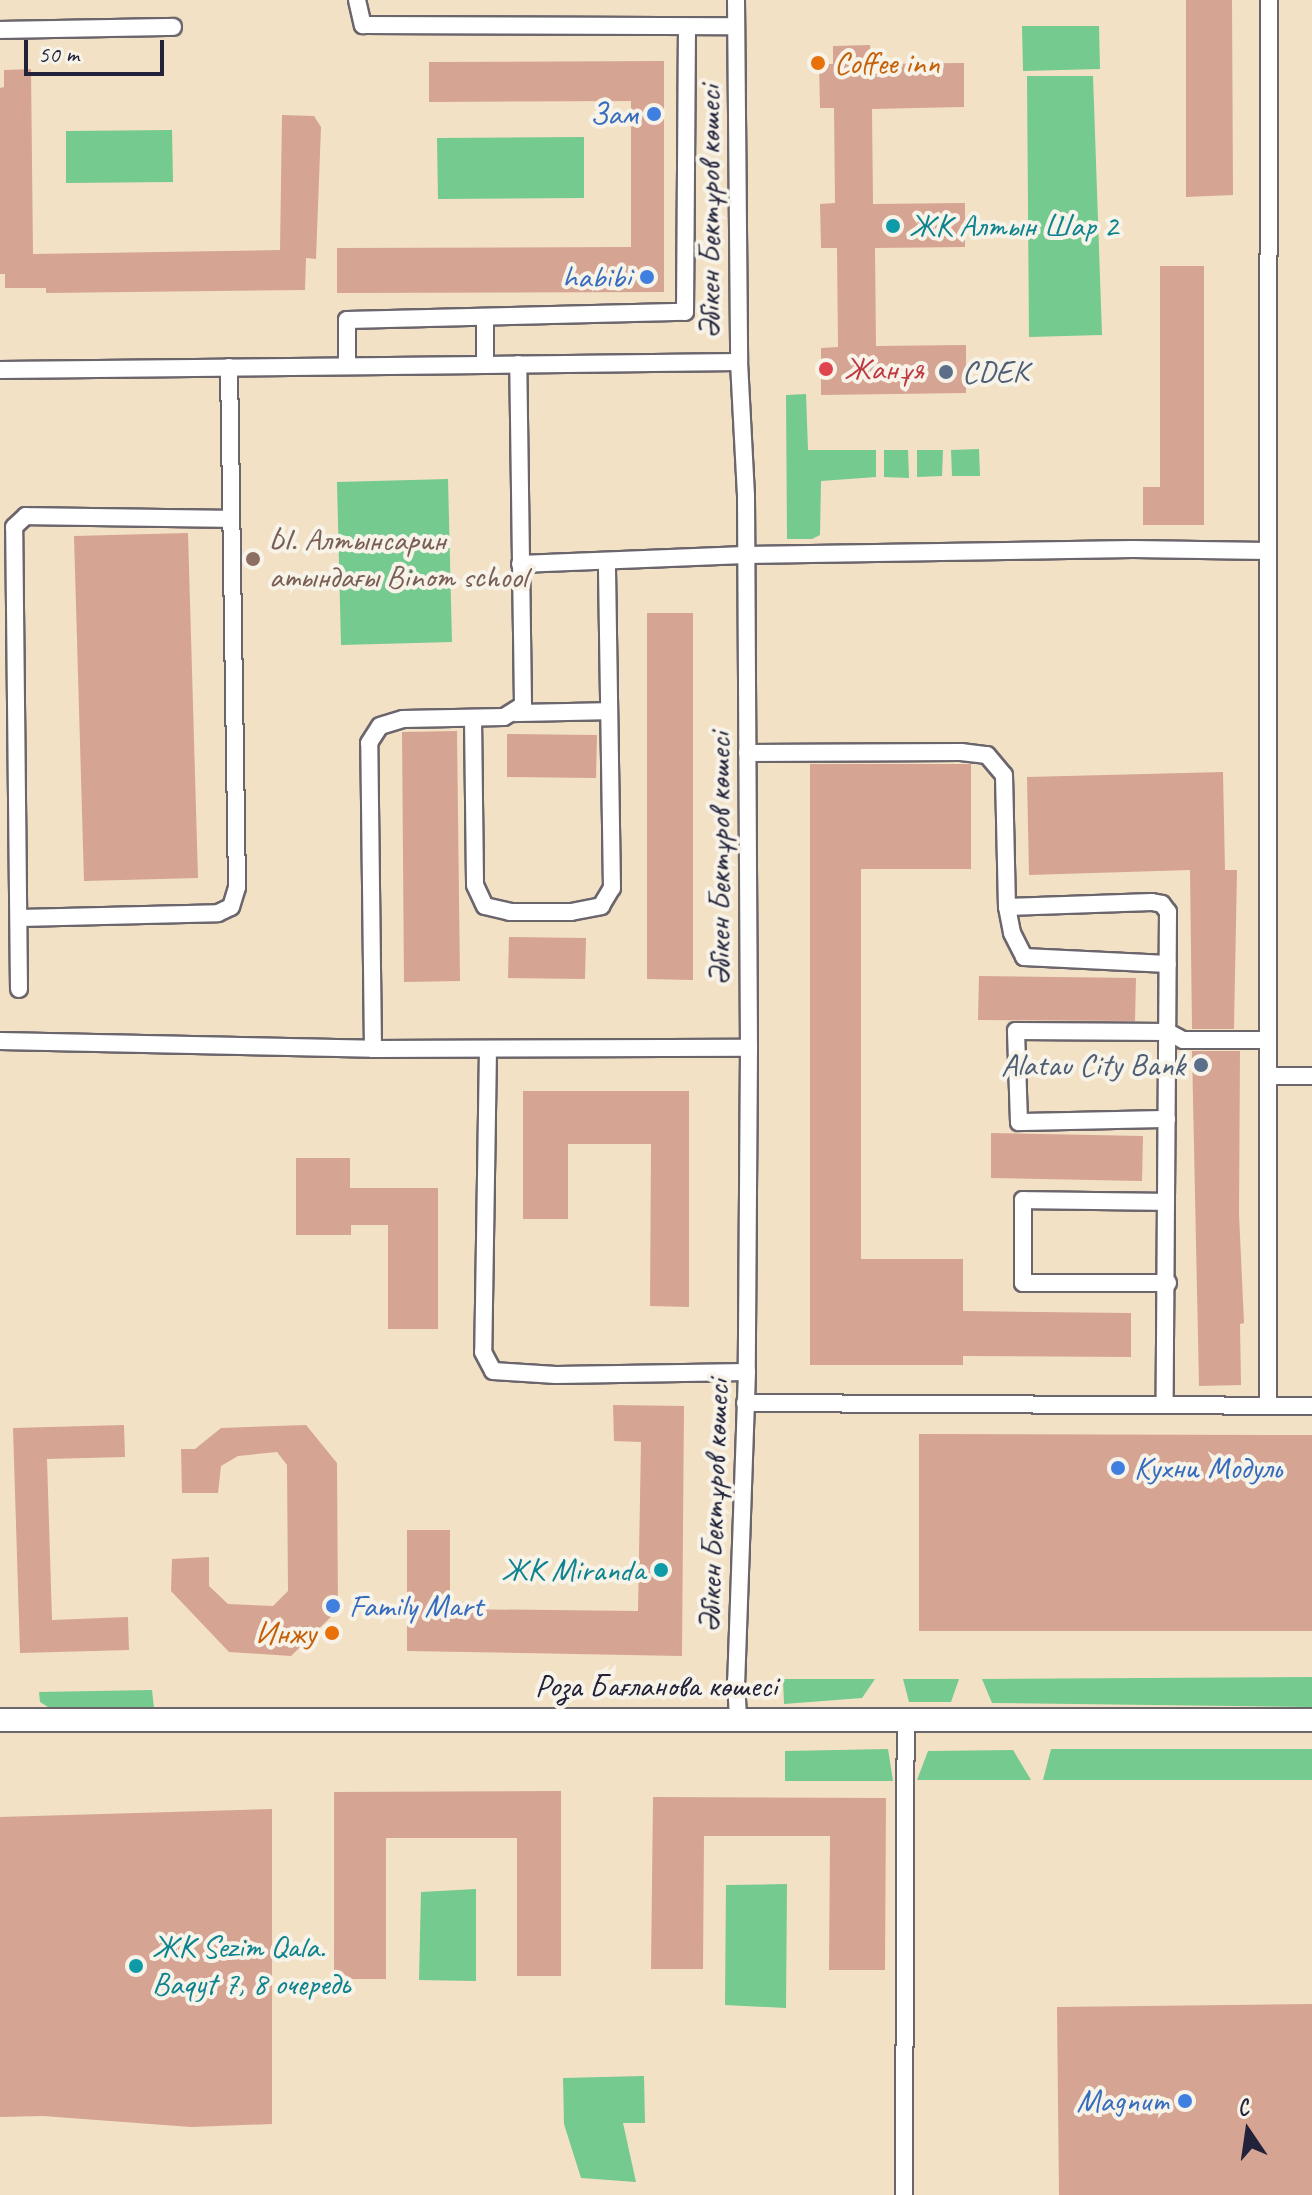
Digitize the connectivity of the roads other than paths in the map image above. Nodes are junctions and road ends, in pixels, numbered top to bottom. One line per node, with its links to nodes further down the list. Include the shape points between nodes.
1 (357, 0): 6 (street, via 363,25)
2 (736, 0): 4 (street, Әбікен Бектұров көшесі)
3 (1269, 0): 16 (street)
4 (736, 26): 6 (street); 9 (street, Әбікен Бектұров көшесі)
5 (173, 27): 7 (street)
6 (687, 28): 8 (street, via 685,312)
7 (0, 30)
8 (485, 317): 11 (street); 12 (street, via 347,320)
9 (739, 362): 10 (street); 17 (street, Әбікен Бектұров көшесі)
10 (518, 364): 11 (street); 19 (street)
11 (485, 365): 12 (street)
12 (347, 366): 13 (street)
13 (229, 367): 14 (street); 15 (street)
14 (0, 370)
15 (231, 519): 25 (street, via 237,887 231,907 218,913); 25 (street, via 26,516 14,527)
16 (1268, 551): 17 (street); 29 (street)
17 (745, 555): 18 (street); 23 (street, Әбікен Бектұров көшесі)
18 (607, 561): 19 (street); 20 (street)
19 (520, 564): 21 (street, via 524,690 523,705)
20 (608, 711): 21 (street); 22 (street, via 612,888 601,906 571,912 510,912 485,906 475,885)
21 (515, 713): 22 (street)
22 (473, 718): 32 (street, via 403,719 380,726 369,743)
23 (747, 753): 24 (street, via 987,755 1004,775); 31 (street, Әбікен Бектұров көшесі)
24 (1007, 907): 26 (street, via 1024,957); 26 (street, via 1162,904 1168,912)
25 (20, 918): 27 (street)
26 (1168, 964): 28 (street)
27 (19, 989)
28 (1168, 1032): 29 (street, via 1183,1040); 36 (street); 36 (street, via 1016,1031 1019,1122)
29 (1267, 1040): 34 (street)
30 (0, 1041): 32 (street)
31 (749, 1048): 33 (street); 39 (street, Әбікен Бектұров көшесі)
32 (373, 1049): 33 (street)
33 (488, 1049): 39 (street, via 483,1352 493,1371)
34 (1268, 1076): 35 (street); 42 (street)
35 (1312, 1076)
36 (1167, 1119): 37 (street)
37 (1166, 1202): 38 (street); 38 (street, via 1023,1200 1023,1283)
38 (1168, 1283): 41 (street)
39 (747, 1372): 40 (street, Әбікен Бектұров көшесі)
40 (745, 1403): 41 (street); 44 (street, Әбікен Бектұров көшесі)
41 (1165, 1403): 42 (street)
42 (1268, 1406): 43 (street)
43 (1312, 1406)
44 (738, 1718): 45 (street, Роза Бағланова көшесі); 46 (street, Роза Бағланова көшесі)
45 (906, 1718): 47 (street, Роза Бағланова көшесі); 48 (street)
46 (0, 1720)
47 (1312, 1720)
48 (904, 2195)

